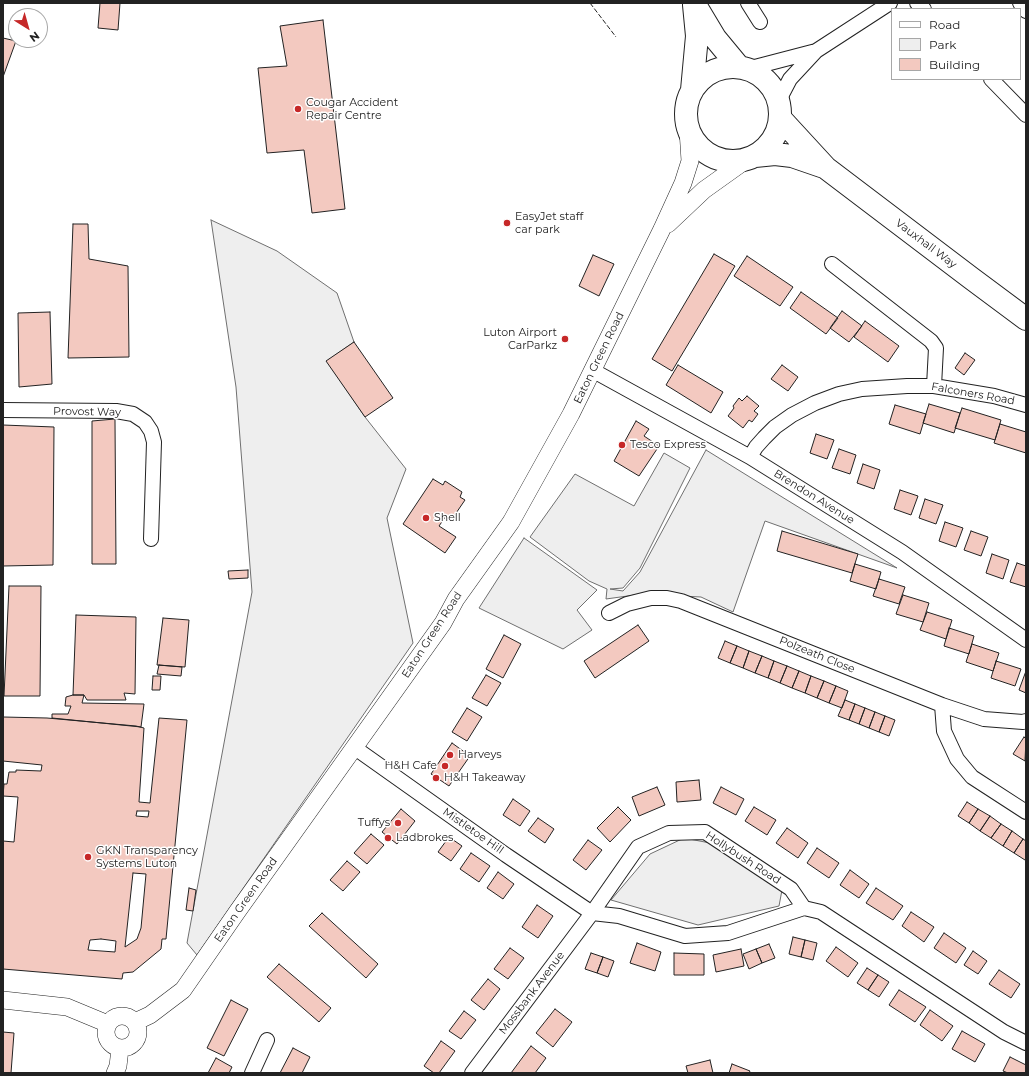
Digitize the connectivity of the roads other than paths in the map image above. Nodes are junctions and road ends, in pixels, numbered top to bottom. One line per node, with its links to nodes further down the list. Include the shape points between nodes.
1 (748, 3): 6 (street)
2 (890, 3): 7 (street)
3 (1020, 3): 5 (street)
4 (694, 4): 8 (main road, via 716,38); 10 (main road, via 697,36)
5 (1026, 11)
6 (760, 22)
7 (816, 51): 8 (street); 11 (street, via 790,79)
8 (743, 68): 10 (main road, via 728,67 713,71 700,80); 11 (main road, via 757,73 773,88)
9 (992, 80): 12 (street)
10 (692, 90): 13 (main road, via 686,113)
11 (779, 109): 14 (main road, via 775,136 765,148); 15 (main road, Vauxhall Way)
12 (1026, 115)
13 (688, 130): 14 (main road, via 706,153 721,160); 16 (street, Eaton Green Road, via 690,161)
14 (751, 158): 15 (main road, Vauxhall Way, via 775,154 792,156); 16 (street, Eaton Green Road, via 704,190)
15 (826, 168): 18 (main road, Vauxhall Way)
16 (662, 229): 19 (street, Eaton Green Road)
17 (832, 264): 20 (street, via 931,341 936,348)
18 (1026, 319)
19 (592, 370): 23 (street, Brendon Avenue); 29 (street, Eaton Green Road, via 571,414 511,522)
20 (934, 386): 21 (street, Falconers Road, via 994,396); 23 (street, Falconers Road, via 862,389 815,403 775,427)
21 (1026, 405)
22 (3, 410): 24 (street, Provost Way, via 116,411 133,414 145,422 154,442)
23 (750, 457): 26 (street, Brendon Avenue, via 902,552)
24 (150, 540)
25 (609, 613): 27 (street, Polzeath Close, via 627,604 651,598 681,601)
26 (1026, 640)
27 (942, 705): 28 (street, Polzeath Close, via 984,719); 30 (street, via 944,732 962,765 972,777)
28 (1026, 721)
29 (355, 748): 32 (street, Mistletoe Hill); 34 (street, Eaton Green Road, via 183,990)
30 (1026, 812)
31 (804, 908): 32 (street, via 728,933 685,936 619,916); 32 (street, Hollybush Road, via 791,889 705,832 669,832 638,847); 37 (street, via 821,912 1004,1032)
32 (592, 913): 41 (street, Mossbank Avenue)
33 (3, 1000): 35 (street, via 67,1007)
34 (135, 1022): 35 (street, via 120,1016); 38 (street, via 138,1031 135,1042)
35 (108, 1024): 38 (street, via 108,1040)
36 (267, 1040): 40 (street)
37 (1026, 1042)
38 (120, 1049): 39 (street)
39 (115, 1073)
40 (252, 1073)
41 (472, 1073)

